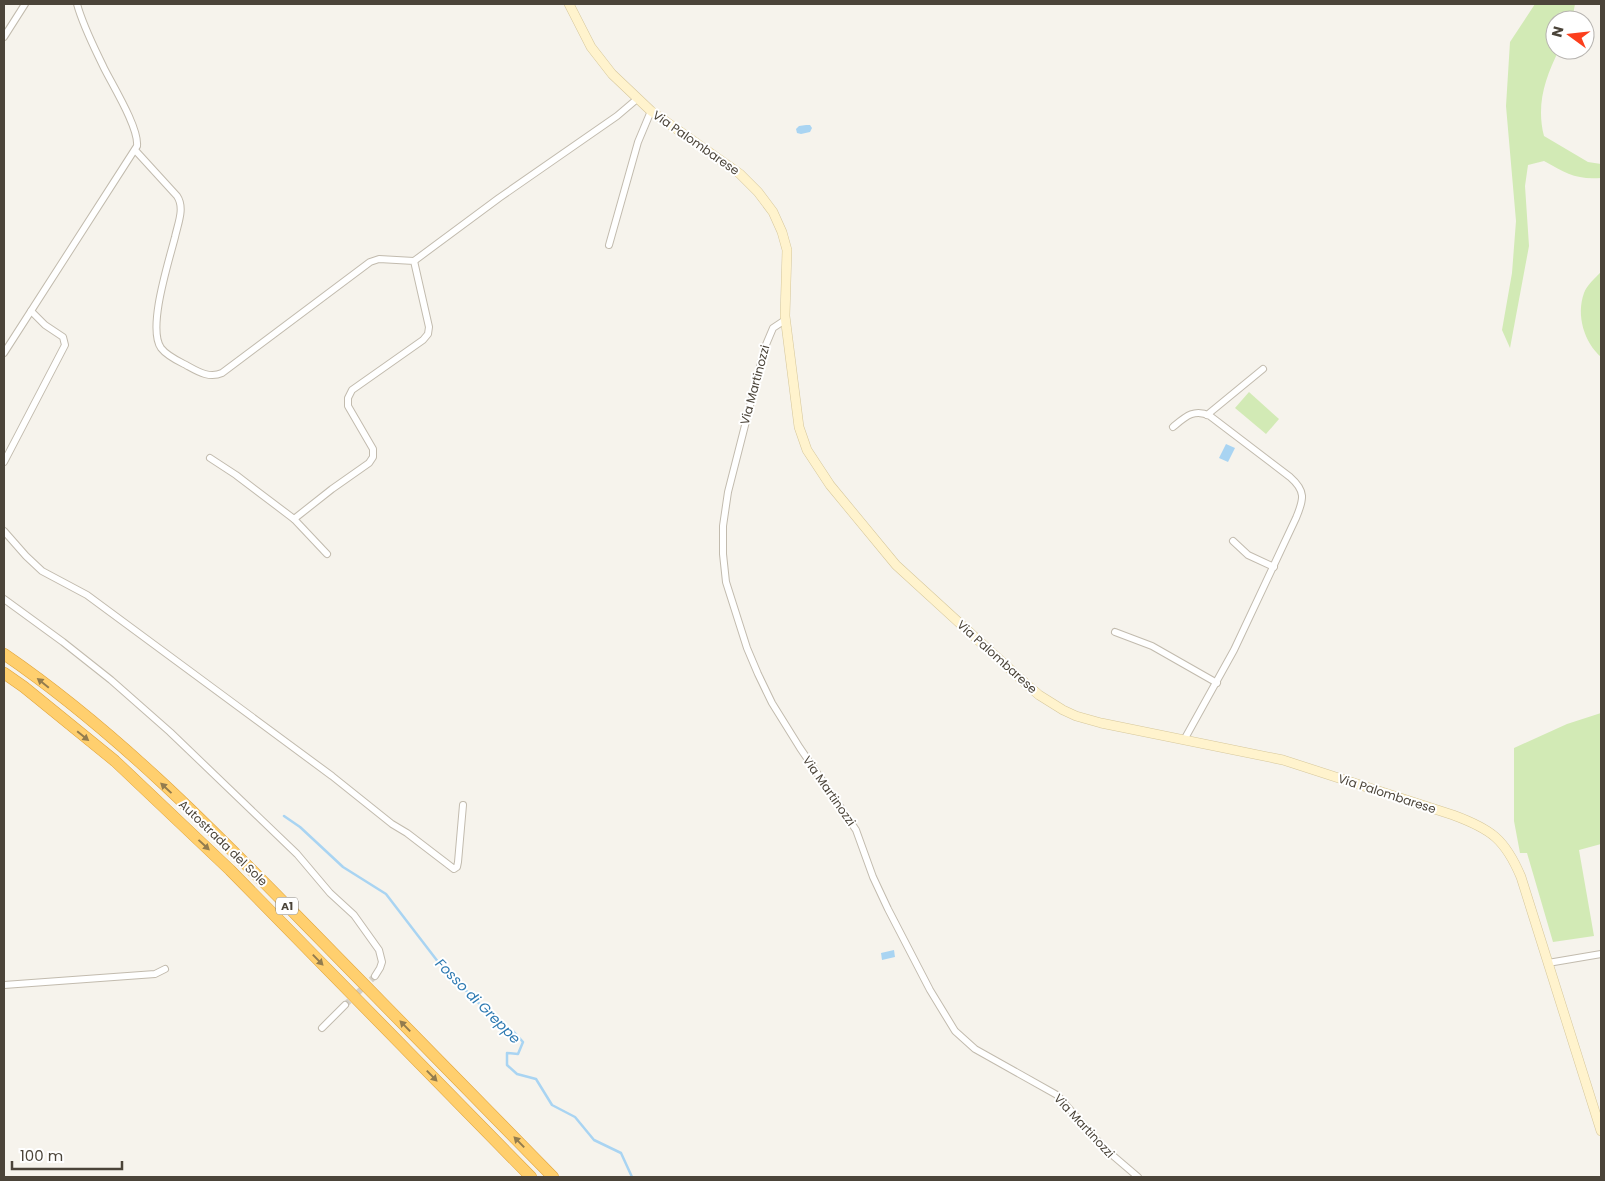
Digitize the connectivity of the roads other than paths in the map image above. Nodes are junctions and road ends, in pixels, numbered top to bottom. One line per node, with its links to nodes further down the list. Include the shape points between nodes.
1 (25, 4): 4 (street)
2 (76, 4): 7 (street, via 136,136)
3 (569, 4): 5 (main road, Via Palombarese, via 596,55)
4 (4, 37)
5 (637, 99): 6 (main road, Via Palombarese); 9 (street)
6 (651, 111): 8 (street, via 640,136); 11 (main road, Via Palombarese, via 736,171 770,208 781,228 787,250)
7 (135, 150): 9 (street, via 181,203 158,310 157,340 166,353 202,373 214,376 222,373 370,262 379,259); 10 (street)
8 (609, 245)
9 (414, 261): 18 (street, via 428,334 352,390 348,398 348,406 373,449 372,459)
10 (31, 311): 12 (street); 17 (street, via 63,337 65,345)
11 (785, 320): 28 (main road, Via Palombarese, via 804,445 830,485 896,565 1020,680 1054,704 1088,720); 40 (street, Via Martinozzi, via 774,326 764,347 724,515 725,578 750,656 785,724 856,830 891,916 955,1032 976,1049 1057,1095 1100,1145)
12 (4, 353)
13 (1263, 369): 14 (street)
14 (1207, 414): 15 (street, via 1192,413); 22 (street, via 1290,477 1301,491 1300,508)
15 (1173, 427)
16 (210, 458): 18 (street)
17 (4, 462)
18 (294, 519): 21 (street)
19 (4, 531): 29 (street, via 42,571 87,595 454,868 458,862)
20 (1233, 541): 22 (street, via 1246,554)
21 (327, 554)
22 (1274, 567): 27 (street)
23 (4, 599): 33 (street, via 111,680 291,849 354,915 379,950 382,962)
24 (1115, 632): 27 (street, via 1156,648)
25 (4, 654): 39 (highway, Autostrada del Sole / A1, one-way to 25, via 238,855 125,749)
26 (4, 674): 38 (highway, Autostrada del Sole / A1, one-way to 38, via 115,762 230,870)
27 (1217, 683): 28 (street)
28 (1184, 740): 31 (main road, Via Palombarese, via 1298,765 1453,816 1490,832 1504,844 1517,868)
29 (463, 805)
30 (1601, 954): 31 (street)
31 (1548, 963): 37 (main road, Via Palombarese)
32 (165, 969): 34 (street, via 155,974)
33 (374, 976)
34 (4, 985)
35 (344, 1005): 36 (street)
36 (322, 1028)
37 (1601, 1131)
38 (531, 1177)
39 (553, 1177)
40 (1138, 1177)

